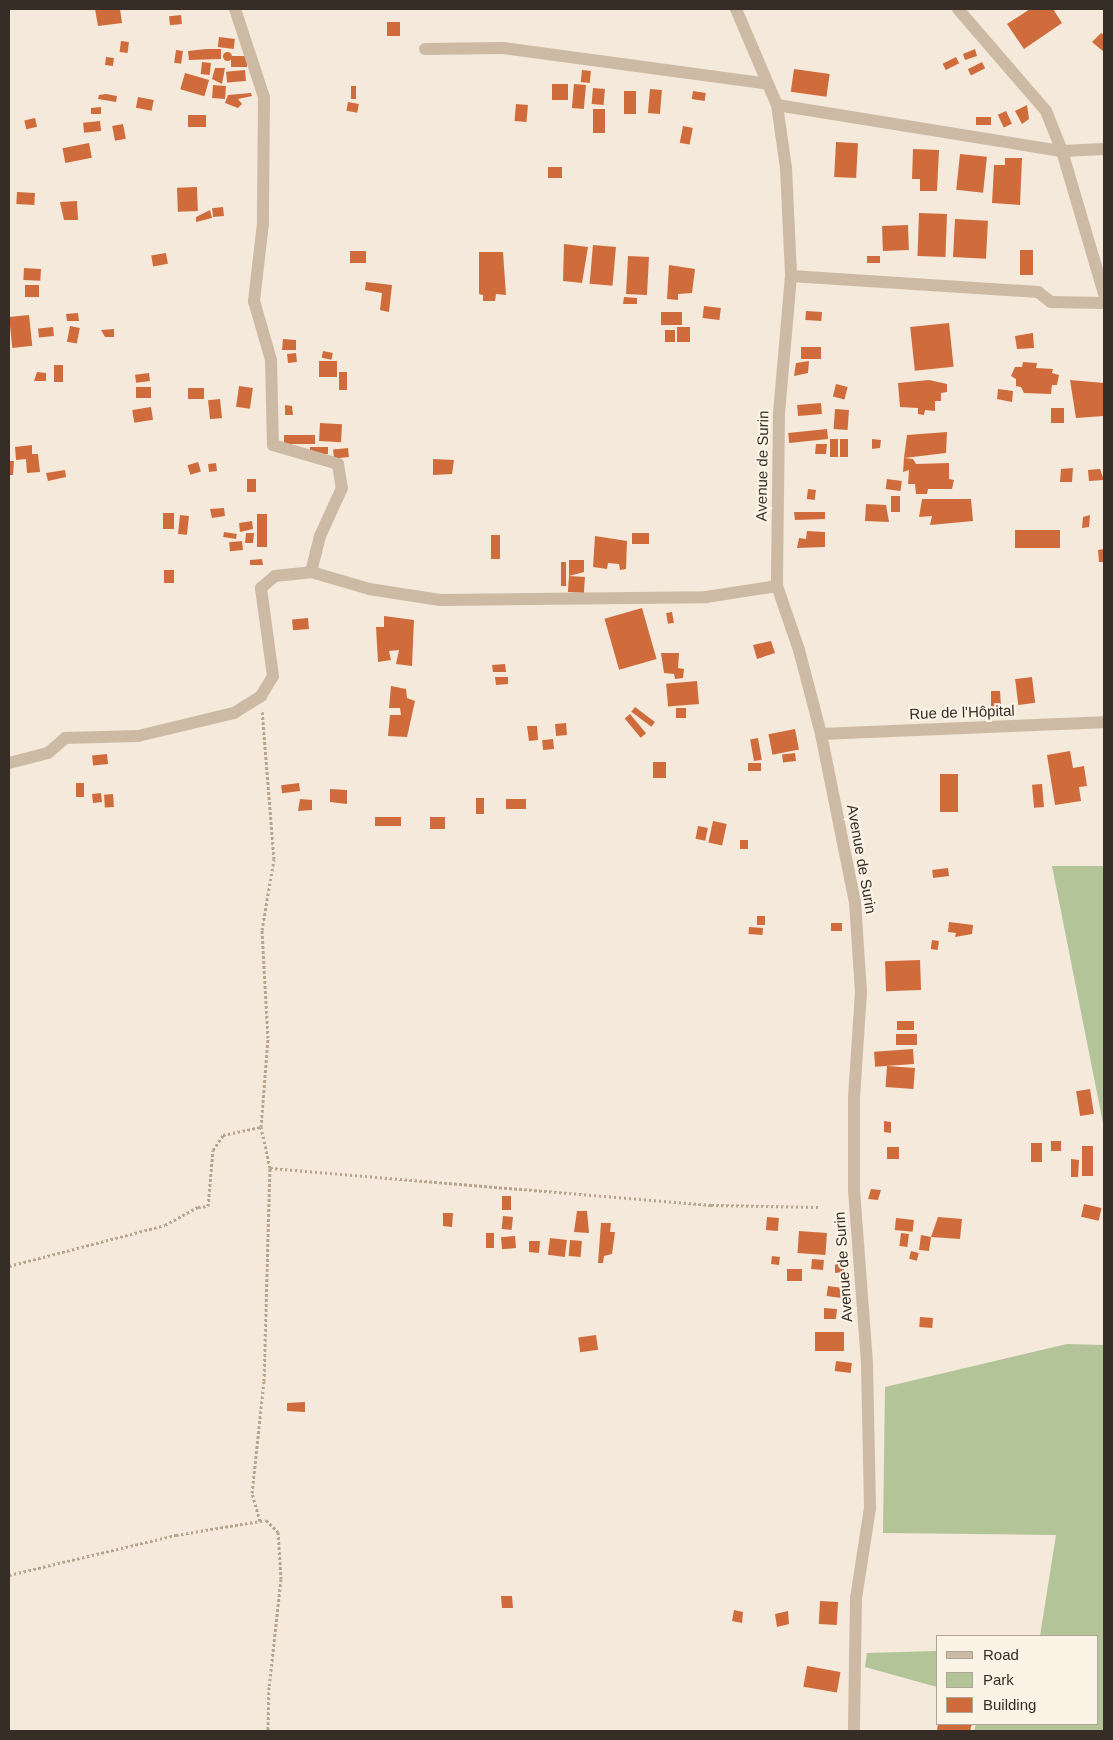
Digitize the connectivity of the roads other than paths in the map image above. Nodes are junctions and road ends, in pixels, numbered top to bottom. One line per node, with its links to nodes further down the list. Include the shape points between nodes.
1 (235, 9): 12 (street, via 264,97 263,223 254,301 270,360 273,445 338,464 342,488 320,536)
2 (736, 9): 5 (street, Avenue de Surin)
3 (958, 9): 8 (street, via 1046,111)
4 (425, 49): 5 (street, via 503,48)
5 (768, 84): 6 (street, Avenue de Surin)
6 (777, 106): 8 (street, via 841,113); 9 (street, Avenue de Surin, via 786,168)
7 (1104, 149): 8 (street)
8 (1062, 151): 10 (street)
9 (791, 276): 11 (street, via 1038,292 1051,302); 13 (street, Avenue de Surin, via 779,414)
10 (1104, 294)
11 (1104, 303)
12 (311, 572): 13 (street, via 394,594 440,600 706,597); 16 (street, via 275,576 261,588 273,676 261,696 234,713 138,736 65,738 48,753)
13 (777, 586): 15 (street, Avenue de Surin, via 799,650)
14 (1104, 722): 15 (street, Rue de l'Hôpital)
15 (821, 734): 17 (street, Avenue de Surin, via 855,902 861,992 854,1098 854,1190 866,1364 870,1508 856,1598)
16 (9, 763)
17 (854, 1731)

